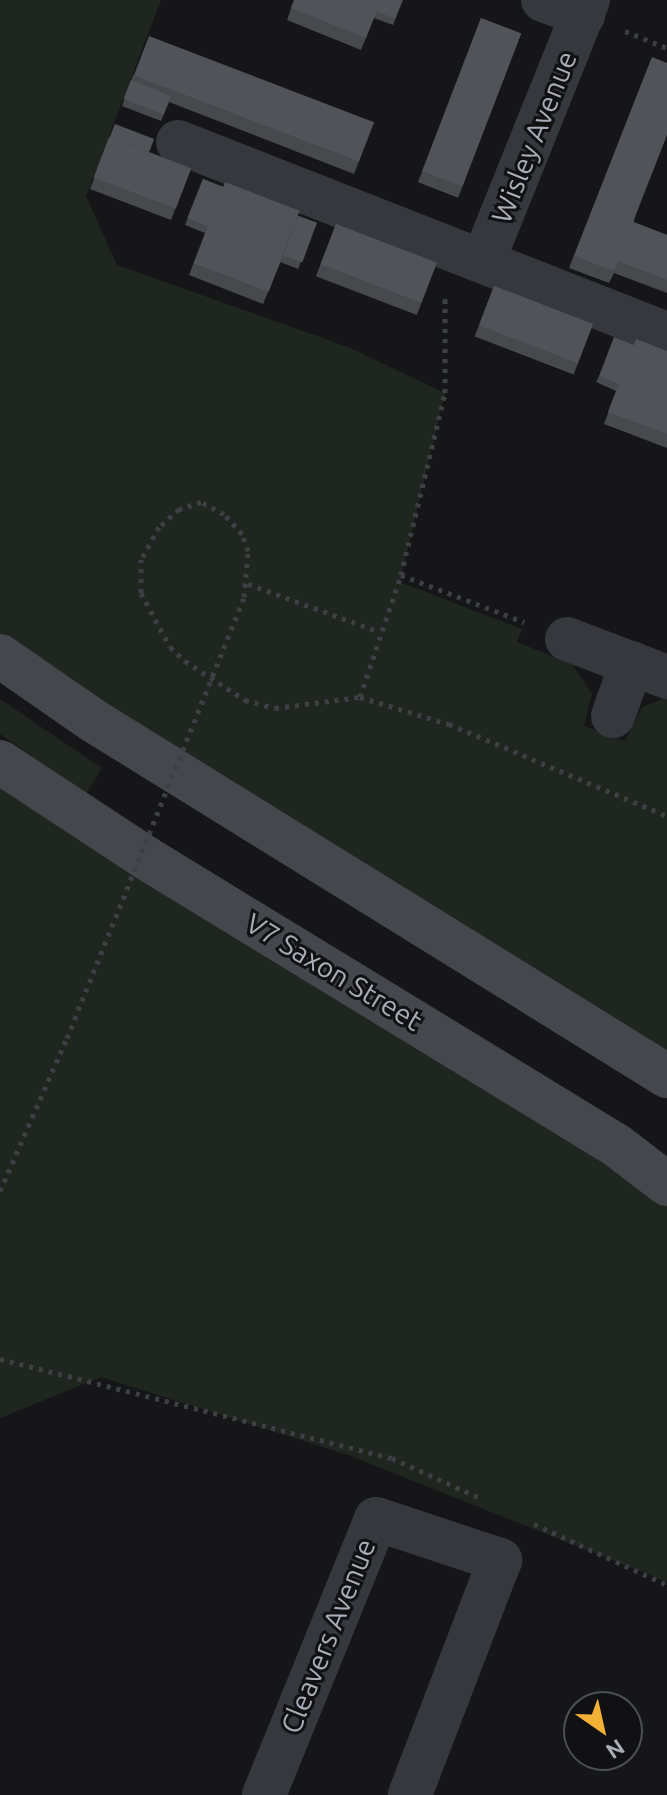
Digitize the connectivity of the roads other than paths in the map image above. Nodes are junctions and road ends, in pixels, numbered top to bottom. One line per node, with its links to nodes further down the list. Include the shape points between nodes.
1 (571, 5): 3 (street, Wisley Avenue)
2 (178, 142): 3 (street)
3 (470, 254): 4 (street)
4 (667, 334)
5 (567, 639): 7 (street)
6 (0, 656): 10 (street, via 107,729)
7 (650, 670): 8 (street)
8 (613, 716)
9 (0, 762): 11 (street, V7 Saxon Street, via 146,858 616,1145)
10 (667, 1076)
11 (667, 1184)
12 (264, 1795): 13 (street, Cleavers Avenue, via 376,1519 500,1560)
13 (410, 1795)

